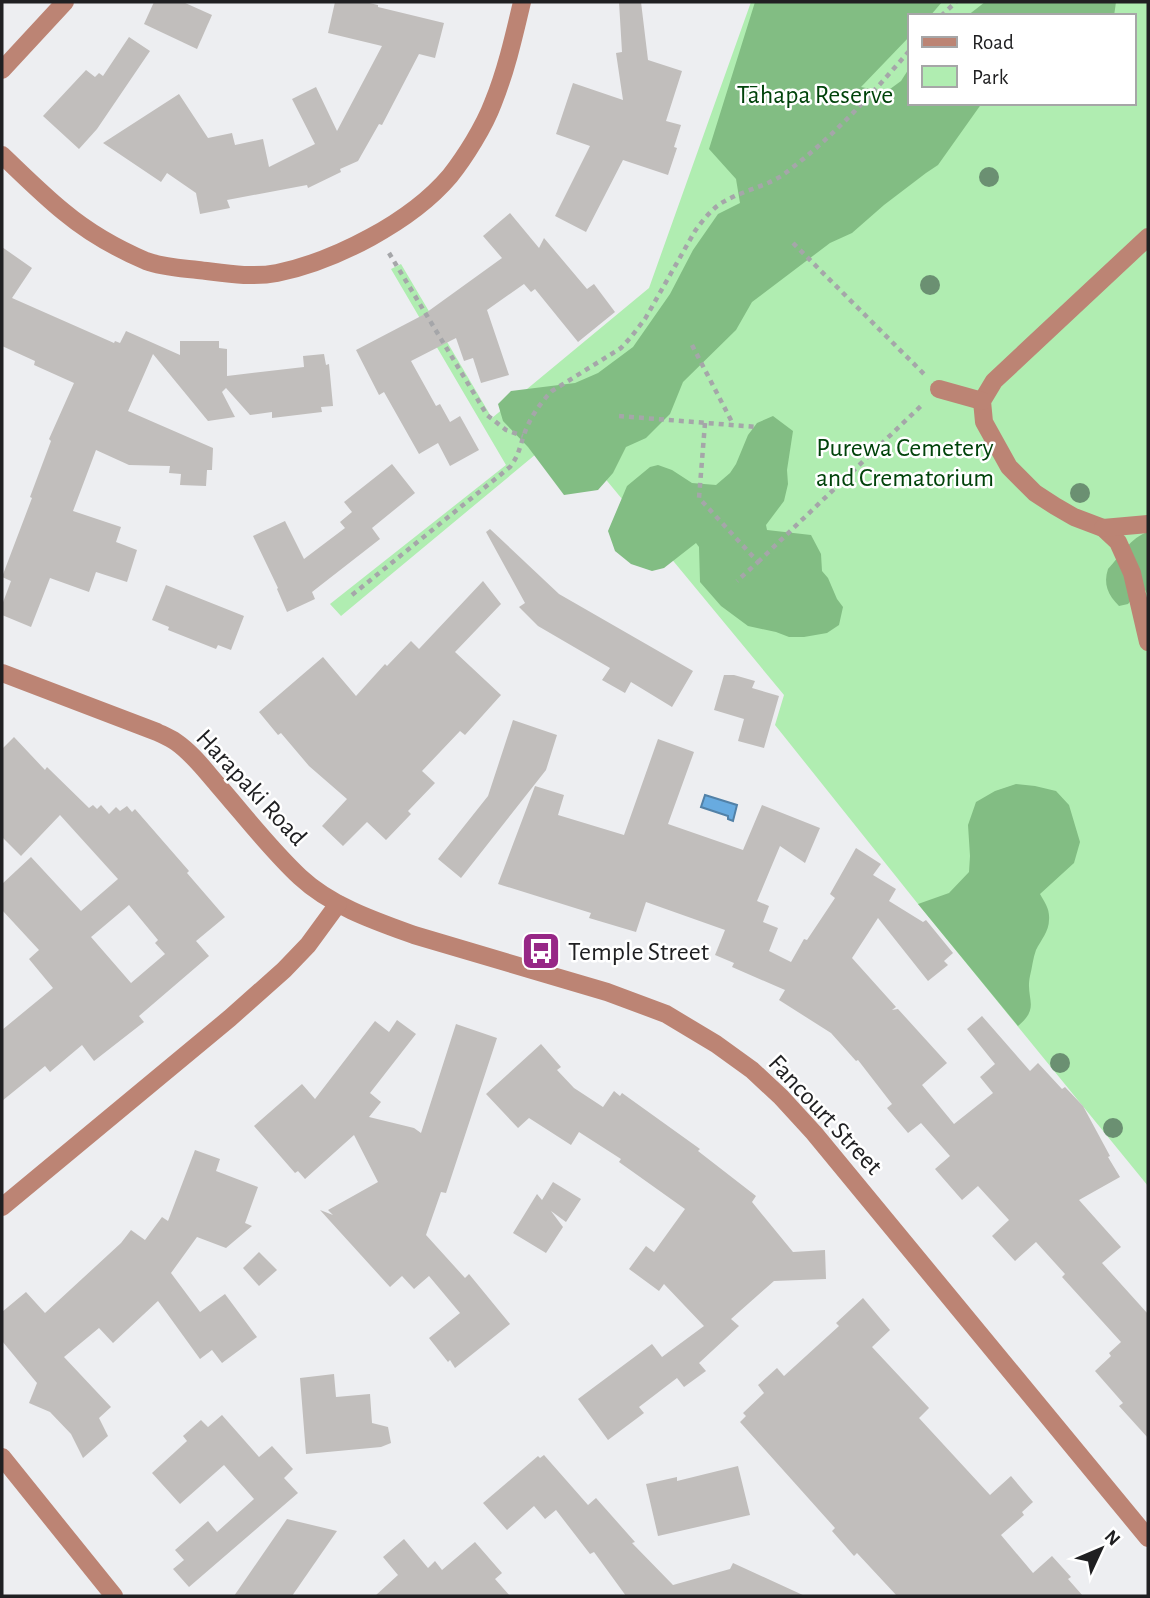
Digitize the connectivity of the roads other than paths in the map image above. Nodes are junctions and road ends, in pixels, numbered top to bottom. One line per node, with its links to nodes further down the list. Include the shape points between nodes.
1 (65, 2): 3 (street)
2 (522, 2): 4 (street, via 493,105 449,176 378,235 276,273 236,274 148,262 85,228)
3 (2, 70)
4 (2, 155)
5 (1148, 237): 7 (street, via 994,381)
6 (939, 389): 7 (street)
7 (982, 401): 9 (street, via 984,422 1009,467 1055,506)
8 (1148, 524): 9 (street)
9 (1103, 528): 10 (street, via 1118,542 1132,573)
10 (1148, 642)
11 (2, 673): 12 (street, Harapaki Road, via 176,742 300,877)
12 (338, 904): 13 (street, via 284,970); 15 (street, Fancourt Street, via 387,926 666,1014 752,1070 814,1133)
13 (2, 1207)
14 (2, 1457): 16 (street)
15 (1148, 1538)
16 (114, 1596)

